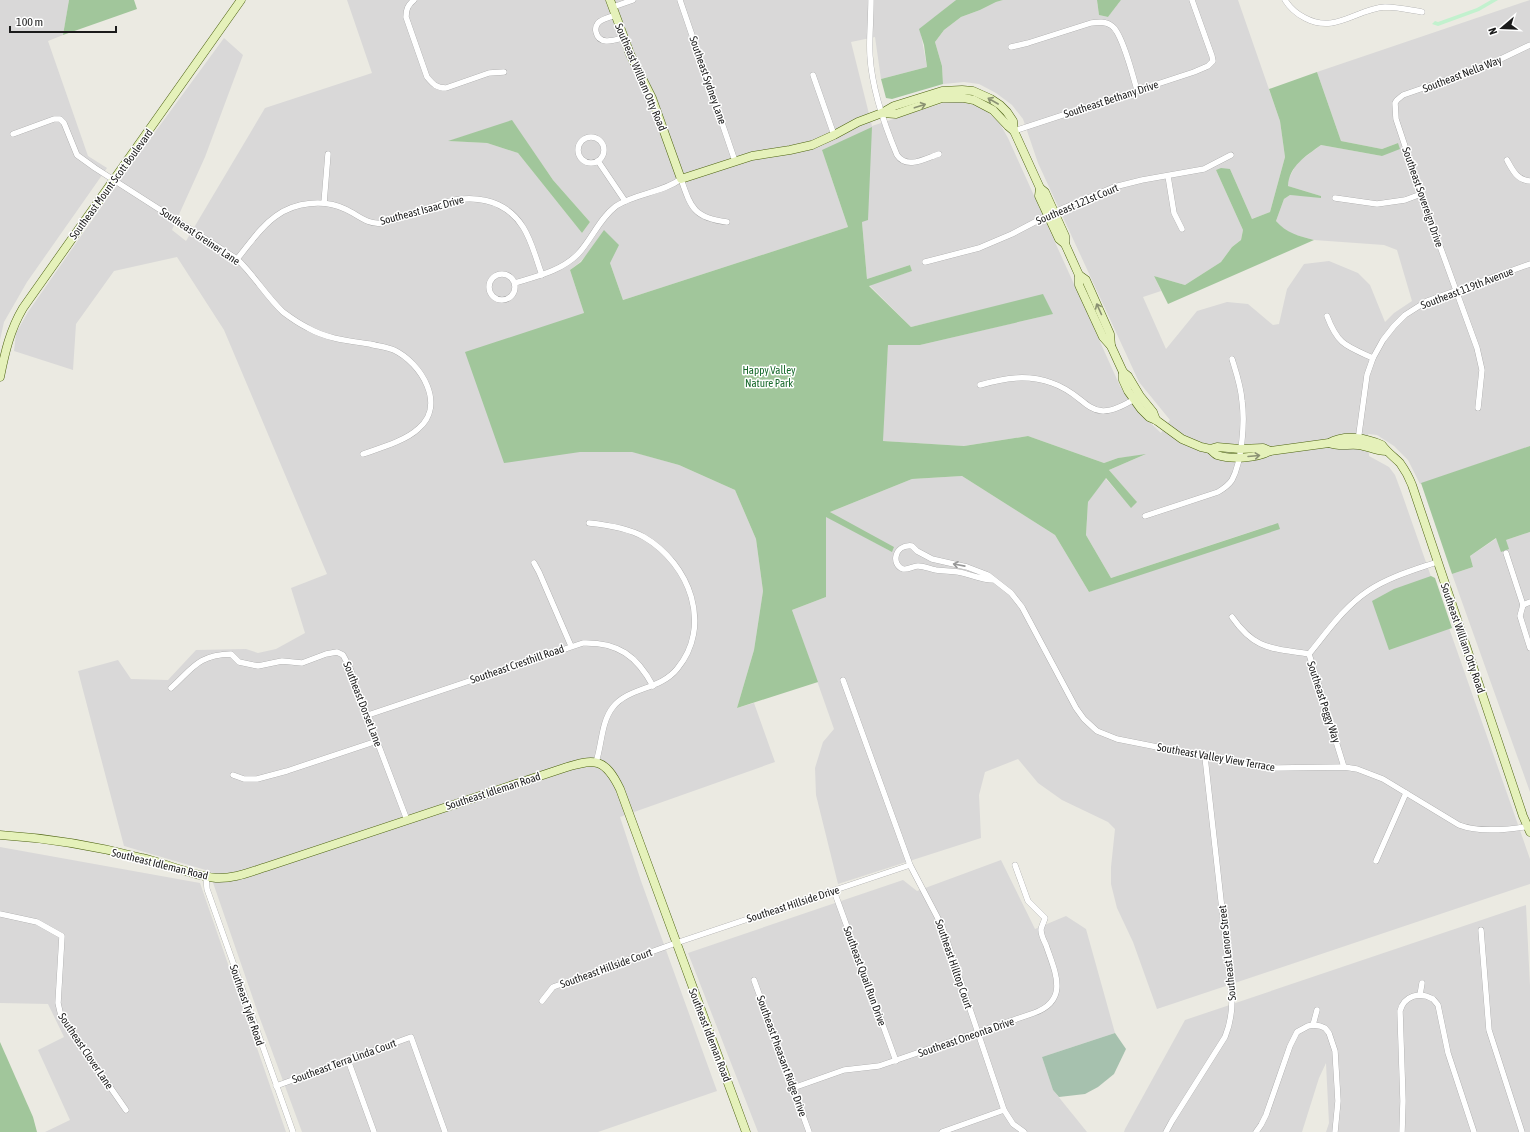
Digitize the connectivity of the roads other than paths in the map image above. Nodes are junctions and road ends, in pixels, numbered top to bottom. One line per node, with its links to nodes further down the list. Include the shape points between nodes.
1 (241, 0): 30 (street, Southeast Mount Scott Boulevard)
2 (414, 0): 14 (street, via 408,5 406,17 427,77 433,84 439,88 446,88 489,73)
3 (633, 0): 8 (street)
4 (680, 0): 25 (street, Southeast Sydney Lane)
5 (871, 0): 18 (street, via 870,56)
6 (1192, 0): 16 (street, Southeast Bethany Drive, via 1213,61 1194,72)
7 (1285, 0): 9 (street, via 1300,16 1310,21 1330,24 1386,7)
8 (611, 3): 10 (street, Southeast William Otty Road)
9 (1422, 12)
10 (616, 15): 11 (street, Southeast William Otty Road); 11 (street, via 598,23 596,33 606,42)
11 (623, 38): 29 (street, Southeast William Otty Road, via 652,98)
12 (1530, 45): 17 (street, Southeast Nella Way, via 1484,67 1403,95)
13 (1011, 47): 16 (street, via 1091,23 1106,23 1119,35)
14 (504, 72)
15 (813, 75): 21 (street)
16 (1137, 90): 19 (street, Southeast Bethany Drive)
17 (1395, 103): 32 (street, Southeast Sovereign Drive, via 1396,119)
18 (882, 113): 19 (street, Southeast William Otty Road, via 896,114 942,98 964,98 993,110); 21 (street, Southeast William Otty Road); 23 (street, via 894,148 904,162 912,163)
19 (1014, 131): 36 (street, Southeast William Otty Road, via 1040,188 1045,192)
20 (13, 134): 30 (street, Southeast Greiner Lane, via 60,119 77,155)
21 (834, 135): 25 (street, Southeast William Otty Road, via 801,148)
22 (328, 154): 35 (street)
23 (939, 154)
24 (1231, 155): 28 (street, Southeast 121st Court, via 1204,169)
25 (735, 160): 29 (street, Southeast William Otty Road)
26 (1507, 160): 31 (street, via 1517,177)
27 (598, 161): 27 (street, via 604,151 602,142 594,136 583,138 577,150 579,156 586,163); 34 (street)
28 (1168, 176): 36 (street, Southeast 121st Court, via 1114,187); 38 (street, via 1174,213)
29 (681, 179): 34 (street, via 672,186); 37 (street, via 688,201 698,214)
30 (114, 180): 39 (street, Southeast Greiner Lane); 48 (street, Southeast Mount Scott Boulevard, via 17,318 7,343)
31 (1530, 181)
32 (1421, 194): 33 (street, via 1405,200 1377,204); 44 (street, Southeast Sovereign Drive)
33 (1335, 198)
34 (625, 201): 42 (street, via 603,218 579,253 556,270)
35 (324, 203): 39 (street, Southeast Isaac Drive, via 295,207 276,216); 42 (street, Southeast Isaac Drive, via 343,208 365,220 380,223 456,199 474,198 494,202 522,225)
36 (1051, 214): 40 (street, Southeast 121st Court, via 979,248); 50 (street, Southeast William Otty Road, via 1065,236 1065,244 1079,275 1079,285 1103,337 1111,346 1123,372 1128,376)
37 (727, 222)
38 (1182, 229)
39 (237, 259): 54 (street, Southeast Greiner Lane, via 271,300 298,322 322,334 393,349 408,360 425,381 431,400 424,424 412,434)
40 (925, 262)
41 (1530, 264): 44 (street, Southeast 119th Avenue)
42 (542, 275): 43 (street)
43 (515, 283): 43 (street, via 508,275 497,275 490,281 490,292 499,300 510,298 515,291)
44 (1456, 290): 46 (street, Southeast 119th Avenue, via 1427,301 1405,315 1383,340); 51 (street, Southeast Sovereign Drive, via 1477,348 1482,370)
45 (1327, 316): 46 (street, via 1340,342)
46 (1373, 358): 52 (street, Southeast 119th Avenue, via 1367,375)
47 (1232, 359): 53 (street, via 1243,402)
48 (0, 377)
49 (980, 385): 50 (street, via 1013,377 1040,379 1064,388 1087,406 1100,411 1114,409)
50 (1137, 398): 53 (street, Southeast William Otty Road, via 1153,412 1156,420 1182,439 1201,447 1217,447)
51 (1478, 408)
52 (1358, 441): 53 (street, Southeast William Otty Road, via 1336,439 1329,443 1270,451 1263,448); 58 (street, Southeast William Otty Road, via 1382,445 1408,475)
53 (1240, 453): 55 (street, via 1232,480 1218,492)
54 (363, 454)
55 (1145, 516)
56 (589, 523): 68 (street, via 610,525 633,532 654,544 680,571 689,590 695,623 691,645 676,671)
57 (1506, 553): 62 (street)
58 (1436, 562): 66 (street, Southeast Peggy Way, via 1393,578 1364,594 1345,611); 78 (street, Southeast William Otty Road)
59 (534, 563): 64 (street)
60 (994, 580): 60 (street, Southeast Valley View Terrace, one-way to 60, via 980,571 932,559 912,546 903,546 897,551 895,558 902,569 917,566); 72 (street, Southeast Valley View Terrace, via 1011,593 1022,607 1076,708 1089,725 1103,735 1117,739)
61 (1530, 602): 62 (street)
62 (1524, 605): 65 (street, via 1520,616)
63 (1232, 616): 66 (street, via 1241,629 1258,643 1276,649)
64 (572, 646): 68 (street, Southeast Cresthill Road, via 594,643 618,648 638,663); 70 (street, Southeast Cresthill Road)
65 (1530, 648)
66 (1309, 654): 74 (street, Southeast Peggy Way)
67 (843, 680): 81 (street, Southeast Hilltop Court)
68 (653, 686): 73 (street, via 626,697 613,707 606,720)
69 (170, 688): 70 (street, Southeast Dorset Lane, via 201,660 211,656 231,654 239,662 258,666 282,661 302,663 338,652 347,660)
70 (368, 715): 71 (street, Southeast Dorset Lane)
71 (377, 741): 75 (street, via 257,779 244,779); 77 (street, Southeast Dorset Lane)
72 (1205, 757): 74 (street, Southeast Valley View Terrace, via 1277,768); 108 (street, Southeast Lenore Street, via 1232,999 1231,1015 1225,1037)
73 (596, 762): 77 (street, Southeast Idleman Road, via 582,762); 87 (street, Southeast Idleman Road, via 611,772 620,789)
74 (1344, 767): 76 (street, Southeast Valley View Terrace, via 1374,775)
75 (233, 775)
76 (1406, 793): 78 (street, Southeast Valley View Terrace, via 1466,827); 80 (street)
77 (407, 820): 83 (street, Southeast Idleman Road, via 252,872 226,878)
78 (1529, 828)
79 (0, 835): 83 (street, Southeast Idleman Road, via 48,840 122,853)
80 (1376, 861)
81 (910, 865): 84 (street, Southeast Hillside Drive); 94 (street, Southeast Hilltop Court, via 942,926)
82 (1015, 865): 94 (street, Southeast Oneonta Drive, via 1028,901 1045,918 1041,931 1056,979 1057,992 1051,1004 1041,1011)
83 (206, 876): 97 (street, Southeast Tyler Road, via 207,890)
84 (834, 891): 87 (street, Southeast Hillside Drive); 96 (street, Southeast Quail Run Drive)
85 (0, 914): 99 (street, Southeast Clover Lane, via 37,922 62,936 58,1003 61,1016)
86 (1481, 930): 113 (street, via 1489,1030)
87 (676, 943): 91 (street, Southeast Hillside Court, via 553,987); 104 (street, Southeast Idleman Road)
88 (754, 980): 98 (street, Southeast Pheasant Ridge Drive)
89 (1422, 983): 90 (street)
90 (1420, 995): 111 (street, via 1406,999 1400,1011); 112 (street, via 1433,999 1438,1005 1448,1053)
91 (542, 1001)
92 (1317, 1010): 93 (street)
93 (1313, 1025): 109 (street, via 1301,1029 1293,1040 1266,1115); 110 (street, via 1325,1028 1335,1051 1338,1101)
94 (977, 1033): 96 (street, Southeast Oneonta Drive); 100 (street, Southeast Hilltop Court)
95 (348, 1060): 97 (street, Southeast Terra Linda Court); 102 (street); 103 (street, Southeast Terra Linda Court, via 411,1037)
96 (896, 1061): 98 (street, Southeast Oneonta Drive, via 869,1068 844,1070)
97 (276, 1086): 101 (street, Southeast Tyler Road)
98 (793, 1088): 105 (street, Southeast Pheasant Ridge Drive)
99 (126, 1110)
100 (1004, 1110): 106 (street); 107 (street, Southeast Hilltop Court, via 1013,1124)
101 (293, 1132)
102 (374, 1132)
103 (445, 1132)
104 (746, 1132)
105 (809, 1132)
106 (942, 1132)
107 (1024, 1132)
108 (1166, 1132)
109 (1256, 1132)
110 (1335, 1132)
111 (1402, 1132)
112 (1474, 1132)
113 (1522, 1132)

